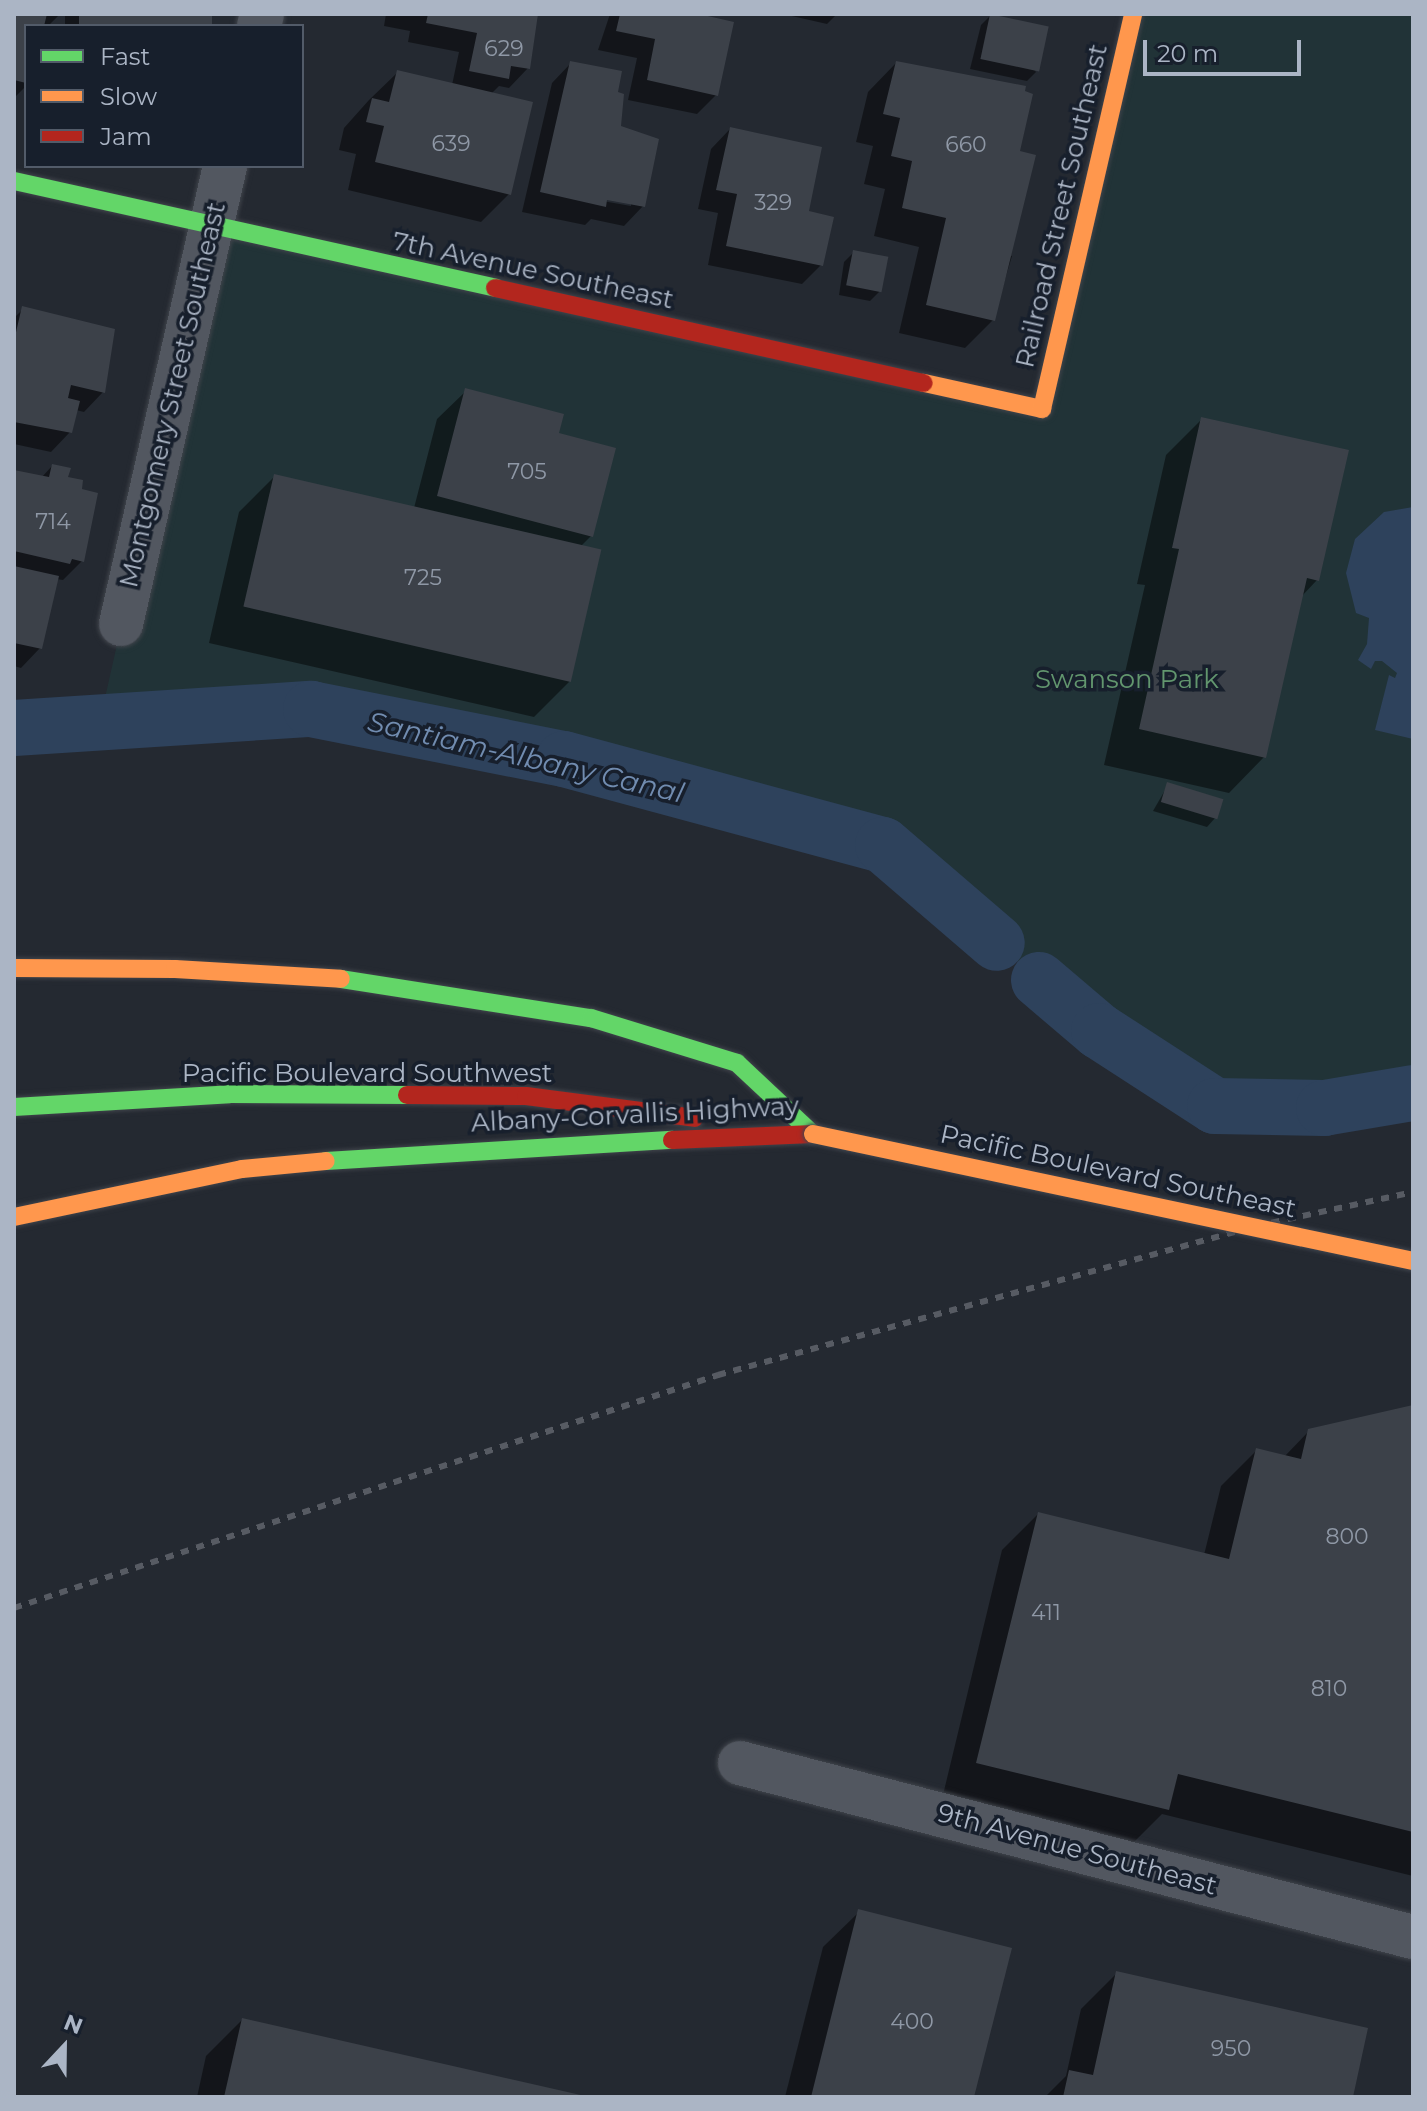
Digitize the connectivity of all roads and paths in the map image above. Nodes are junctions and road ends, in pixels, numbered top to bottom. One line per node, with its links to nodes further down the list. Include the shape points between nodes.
1 (1133, 14): 5 (main road, Railroad Street Southeast)
2 (225, 168): 4 (street, Montgomery Street Southeast)
3 (14, 181): 4 (main road, 7th Avenue Southeast)
4 (211, 227): 5 (main road, 7th Avenue Southeast); 6 (street, Montgomery Street Southeast)
5 (1042, 409)
6 (121, 624)
7 (14, 968): 9 (main road, Albany-Corvallis Highway, via 175,969 383,982 591,1018 737,1063)
8 (14, 1107): 9 (main road, Pacific Boulevard Southwest, via 230,1094 526,1096)
9 (813, 1134): 10 (main road, Albany-Corvallis Highway, via 445,1150 242,1169); 11 (main road, Pacific Boulevard Southeast, bridge)
10 (14, 1217)
11 (1413, 1261)
12 (740, 1763): 13 (street, 9th Avenue Southeast)
13 (1413, 1937)

